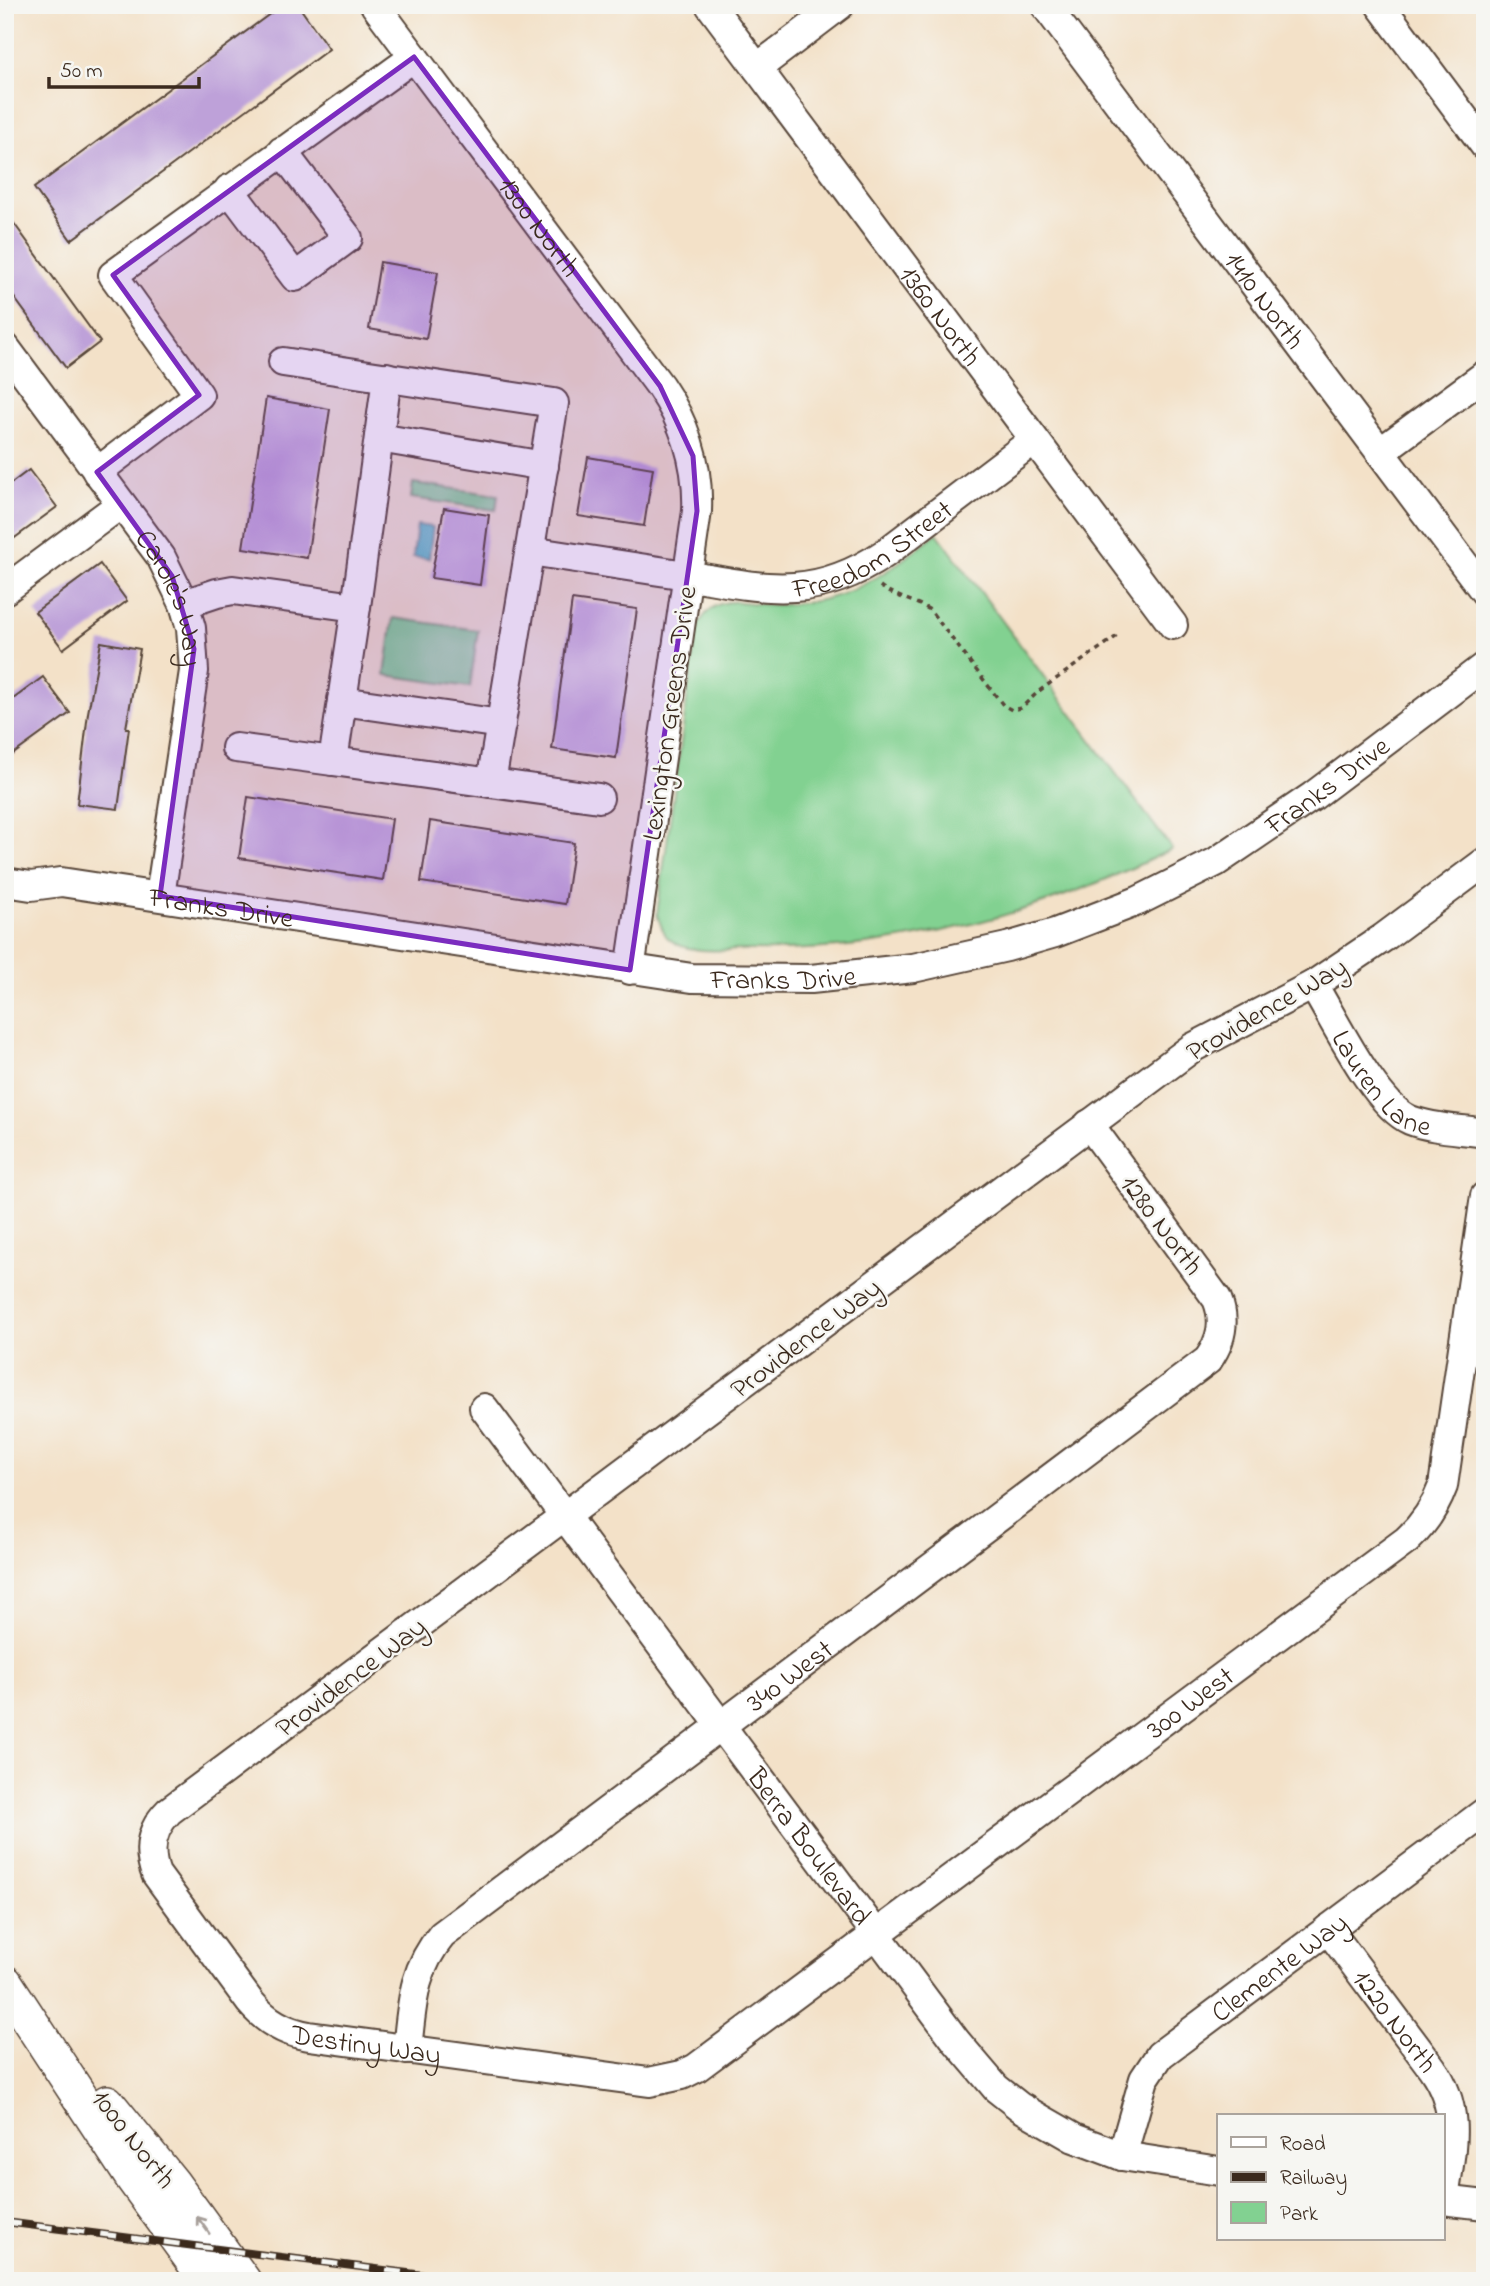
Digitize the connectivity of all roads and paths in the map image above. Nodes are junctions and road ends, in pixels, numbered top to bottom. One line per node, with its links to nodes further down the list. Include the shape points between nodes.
1 (375, 5): 6 (street, 1300 North)
2 (710, 5): 7 (street, 1360 North)
3 (840, 5): 7 (street)
4 (1045, 5): 17 (street, 1410 North)
5 (1380, 5): 8 (street)
6 (414, 57): 9 (street); 18 (street, 1300 North, via 660,386 673,405)
7 (757, 68): 16 (street, 1360 North)
8 (1485, 146)
9 (282, 151): 10 (street); 10 (street, via 348,238 295,277)
10 (229, 189): 20 (street, via 113,275 200,395)
11 (7, 353): 20 (street, Carole's Way)
12 (282, 362): 14 (street)
13 (1485, 375): 17 (street)
14 (387, 377): 15 (street); 19 (street, via 554,402)
15 (379, 438): 19 (street); 28 (street)
16 (1034, 440): 23 (street, Freedom Street, via 884,554 847,575 778,588); 29 (street, 1360 North)
17 (1380, 452): 26 (street, 1410 North)
18 (693, 456): 23 (street, Lexington Greens Drive, via 698,486)
19 (544, 466): 22 (street)
20 (96, 471): 21 (street, Carole's Way)
21 (121, 504): 25 (street); 27 (street, Carole's Way, via 161,557)
22 (530, 551): 23 (street, Freedom Street); 33 (street)
23 (689, 576): 41 (street, Lexington Greens Drive)
24 (880, 586): 30 (path, via 930,610 1003,705 1012,710 1021,708)
25 (5, 590)
26 (1485, 592)
27 (184, 604): 28 (street, via 233,590); 40 (street, Carole's Way, via 194,671)
28 (356, 607): 32 (street)
29 (1173, 625)
30 (1120, 634)
31 (1485, 666): 41 (street, Franks Drive, via 1244,844 1177,882 1097,918 983,953 860,975 692,978)
32 (342, 701): 33 (street); 35 (street)
33 (501, 724): 36 (street)
34 (236, 748): 35 (street)
35 (333, 761): 36 (street)
36 (492, 783): 37 (street)
37 (599, 798)
38 (1485, 862): 42 (street, Providence Way)
39 (5, 882): 40 (street, Franks Drive, via 31,886 61,882)
40 (160, 896): 41 (street, Franks Drive)
41 (630, 970)
42 (1314, 985): 43 (street, Providence Way, via 1192,1048); 44 (street, Lauren Lane, via 1376,1090 1399,1114 1420,1123)
43 (1089, 1124): 46 (street, 1280 North, via 1212,1290 1221,1308); 48 (street, Providence Way)
44 (1485, 1133)
45 (1485, 1196): 53 (street, 300 West, via 1444,1479 1424,1522 1407,1540)
46 (1222, 1329): 49 (street, 340 West, via 1215,1350 1200,1367)
47 (484, 1408): 48 (street, Berra Boulevard)
48 (566, 1516): 49 (street, Berra Boulevard); 51 (street, Providence Way, via 169,1811 157,1825)
49 (722, 1725): 53 (street, Berra Boulevard); 55 (street, 340 West, via 442,1935 416,1979)
50 (1485, 1812): 52 (street, Clemente Way)
51 (151, 1843): 55 (street, Destiny Way, via 152,1864 162,1882 266,2019 297,2034)
52 (1328, 1928): 57 (street, Clemente Way, via 1160,2055 1144,2079); 59 (street, 1220 North, via 1446,2090 1453,2127)
53 (878, 1934): 56 (street, 300 West, via 710,2060); 57 (street, Berra Boulevard, via 996,2088 1045,2123)
54 (13, 1993): 62 (main road, 1000 North, via 133,2178); 63 (main road, 1000 North, one-way to 54, via 172,2183)
55 (407, 2050): 56 (street, Destiny Way, via 649,2082)
56 (682, 2075)
57 (1122, 2156): 58 (street, Berra Boulevard)
58 (1217, 2171)
59 (1444, 2193)
60 (1444, 2200): 61 (street)
61 (1485, 2205)
62 (208, 2281)
63 (243, 2281)

